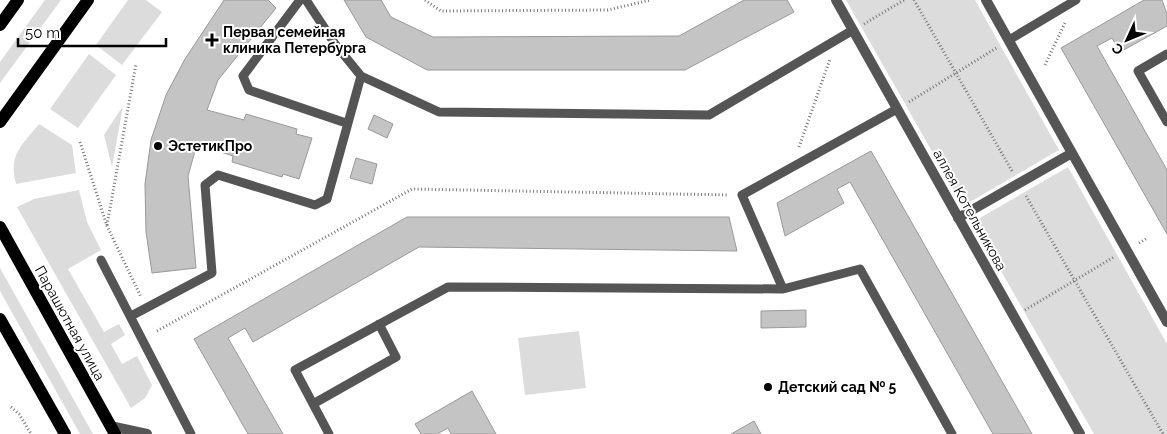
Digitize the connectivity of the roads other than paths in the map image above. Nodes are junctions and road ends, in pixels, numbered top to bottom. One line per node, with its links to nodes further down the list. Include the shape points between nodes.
1 (18, 0): 8 (main road)
2 (88, 0): 14 (main road)
3 (300, 0): 15 (lane, via 243,76 249,90)
4 (306, 0): 12 (lane)
5 (836, 0): 9 (street, аллея Котельникова)
6 (986, 0): 10 (street)
7 (1076, 0): 10 (lane)
8 (0, 25)
9 (853, 30): 12 (lane, via 709,115 439,112); 13 (street, аллея Котельникова)
10 (1009, 40): 17 (street)
11 (1167, 54): 16 (lane, via 1138,71)
12 (361, 76): 15 (lane)
13 (897, 109): 18 (street, аллея Котельникова); 21 (lane, via 742,195)
14 (0, 122)
15 (346, 122): 22 (lane, via 327,199 315,205 218,175 204,185 212,273)
16 (1167, 122)
17 (1072, 153): 18 (street); 24 (street)
18 (958, 218): 33 (street, аллея Котельникова)
19 (0, 227): 27 (main road, Парашютная улица)
20 (101, 260): 22 (lane)
21 (783, 290): 25 (lane, via 448,287); 32 (lane, via 860,269)
22 (131, 316): 30 (lane)
23 (0, 319): 28 (main road)
24 (1167, 322)
25 (379, 324): 26 (lane, via 396,357); 26 (lane, via 295,370)
26 (313, 404): 31 (lane)
27 (112, 430): 29 (street)
28 (65, 434)
29 (146, 434)
30 (191, 434)
31 (329, 434)
32 (952, 434)
33 (1080, 434)

